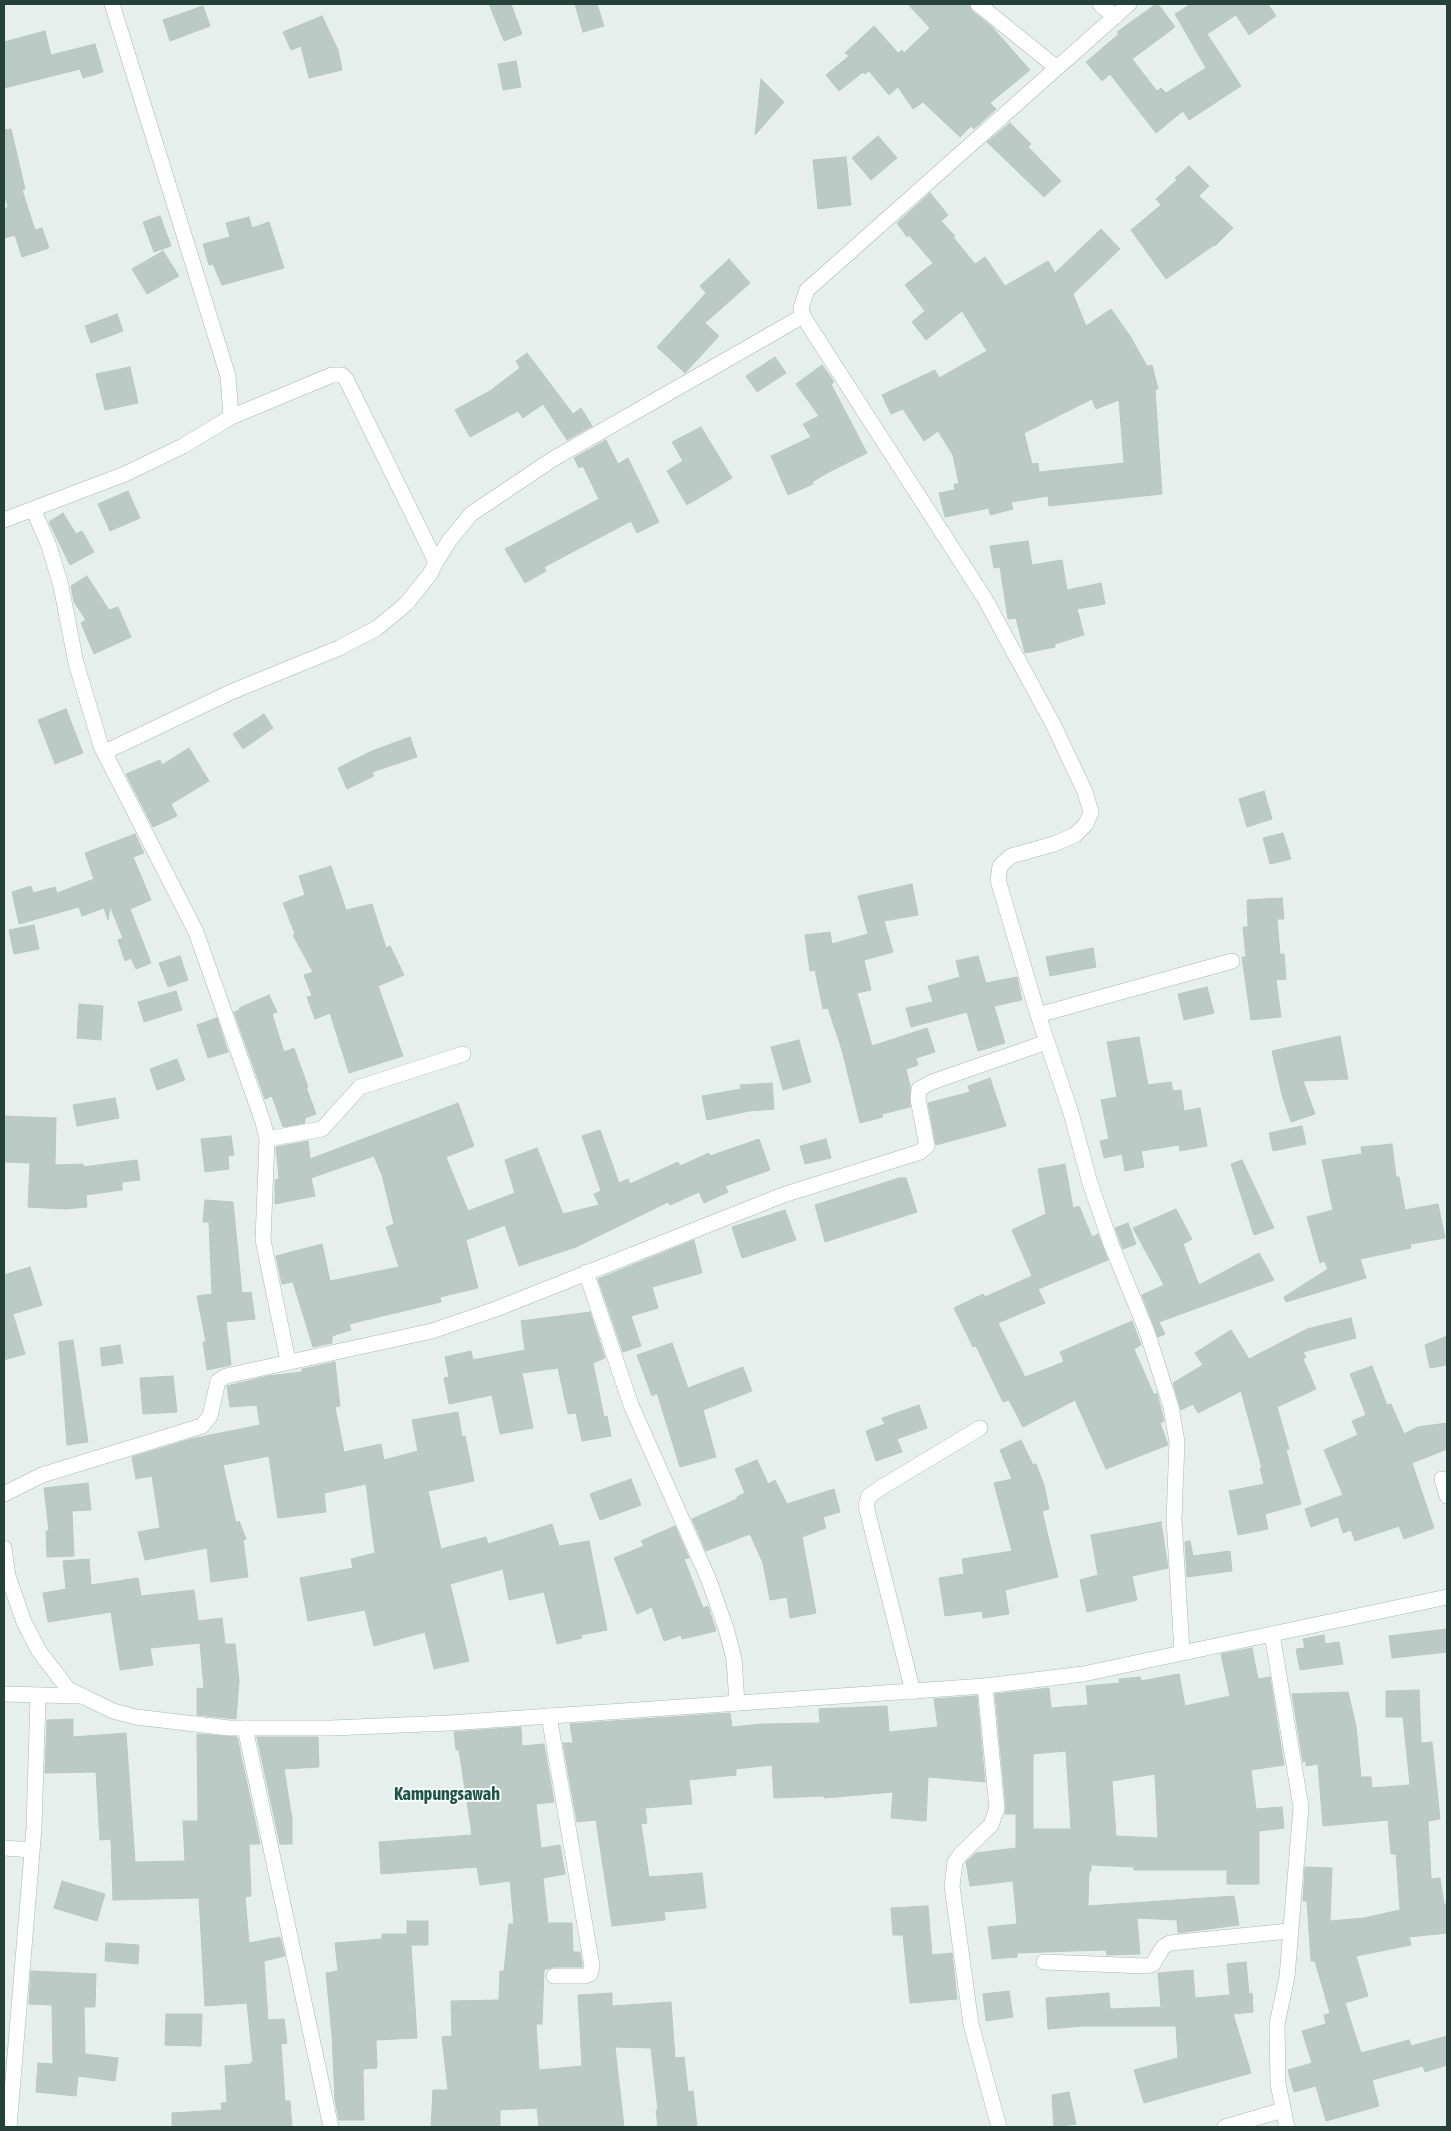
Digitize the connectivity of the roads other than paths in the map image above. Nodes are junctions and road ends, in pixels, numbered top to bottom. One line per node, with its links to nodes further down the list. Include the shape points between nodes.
1 (112, 4): 8 (street, via 228,376)
2 (978, 4): 6 (street)
3 (1100, 4): 5 (street)
4 (1129, 4): 5 (street)
5 (1115, 17): 6 (street)
6 (1057, 68): 7 (street, via 807,290 802,299)
7 (803, 316): 11 (street, via 553,459 471,514); 14 (street, via 985,599 1053,724 1085,792 1091,812 1086,824 1075,835 1011,856 1000,866 998,880)
8 (231, 417): 9 (street, via 183,446 126,474); 11 (street, via 332,375 342,375)
9 (33, 509): 10 (street); 12 (street, via 54,562 76,663)
10 (4, 520)
11 (436, 562): 12 (street, via 406,604 377,628)
12 (104, 752): 17 (street, via 196,932)
13 (1232, 961): 14 (street)
14 (1038, 1015): 15 (street)
15 (1047, 1042): 18 (street, via 919,1089 927,1146 920,1152 783,1196); 27 (street, via 1093,1192 1147,1332 1171,1407 1177,1442 1174,1519)
16 (463, 1054): 17 (street, via 360,1087 322,1129)
17 (267, 1139): 19 (street, via 263,1240)
18 (586, 1272): 19 (street, via 432,1331); 33 (street, via 631,1405 708,1578 726,1628 734,1659)
19 (288, 1361): 22 (street, via 226,1376 218,1382 210,1416 202,1426 42,1475)
20 (980, 1428): 29 (street, via 882,1487 870,1496 866,1506)
21 (1442, 1479): 23 (street)
22 (4, 1494)
23 (1447, 1496)
24 (4, 1548): 32 (street, via 8,1576 24,1622 39,1652 58,1679)
25 (1447, 1597): 26 (street)
26 (1272, 1634): 27 (street); 38 (street, via 1301,1807)
27 (1182, 1652): 28 (street, via 1083,1674)
28 (985, 1686): 29 (street); 44 (street, via 997,1808 991,1825 956,1862 952,1886 971,2024)
29 (913, 1692): 33 (street)
30 (4, 1694): 31 (street)
31 (38, 1696): 32 (street); 37 (street)
32 (80, 1696): 35 (street, via 136,1717)
33 (737, 1703): 34 (street)
34 (549, 1716): 35 (street, via 332,1728); 40 (street, via 592,1966 590,1974 585,1976)
35 (245, 1728): 43 (street)
36 (4, 1848): 37 (street)
37 (32, 1850): 42 (street)
38 (1289, 1931): 39 (street, via 1170,1943 1163,1947 1152,1964 1146,1966); 41 (street, via 1286,1977 1277,2024 1278,2084)
39 (1044, 1962)
40 (554, 1976)
41 (1284, 2110): 45 (street); 46 (street)
42 (8, 2127)
43 (331, 2127)
44 (999, 2127)
45 (1225, 2127)
46 (1287, 2127)

